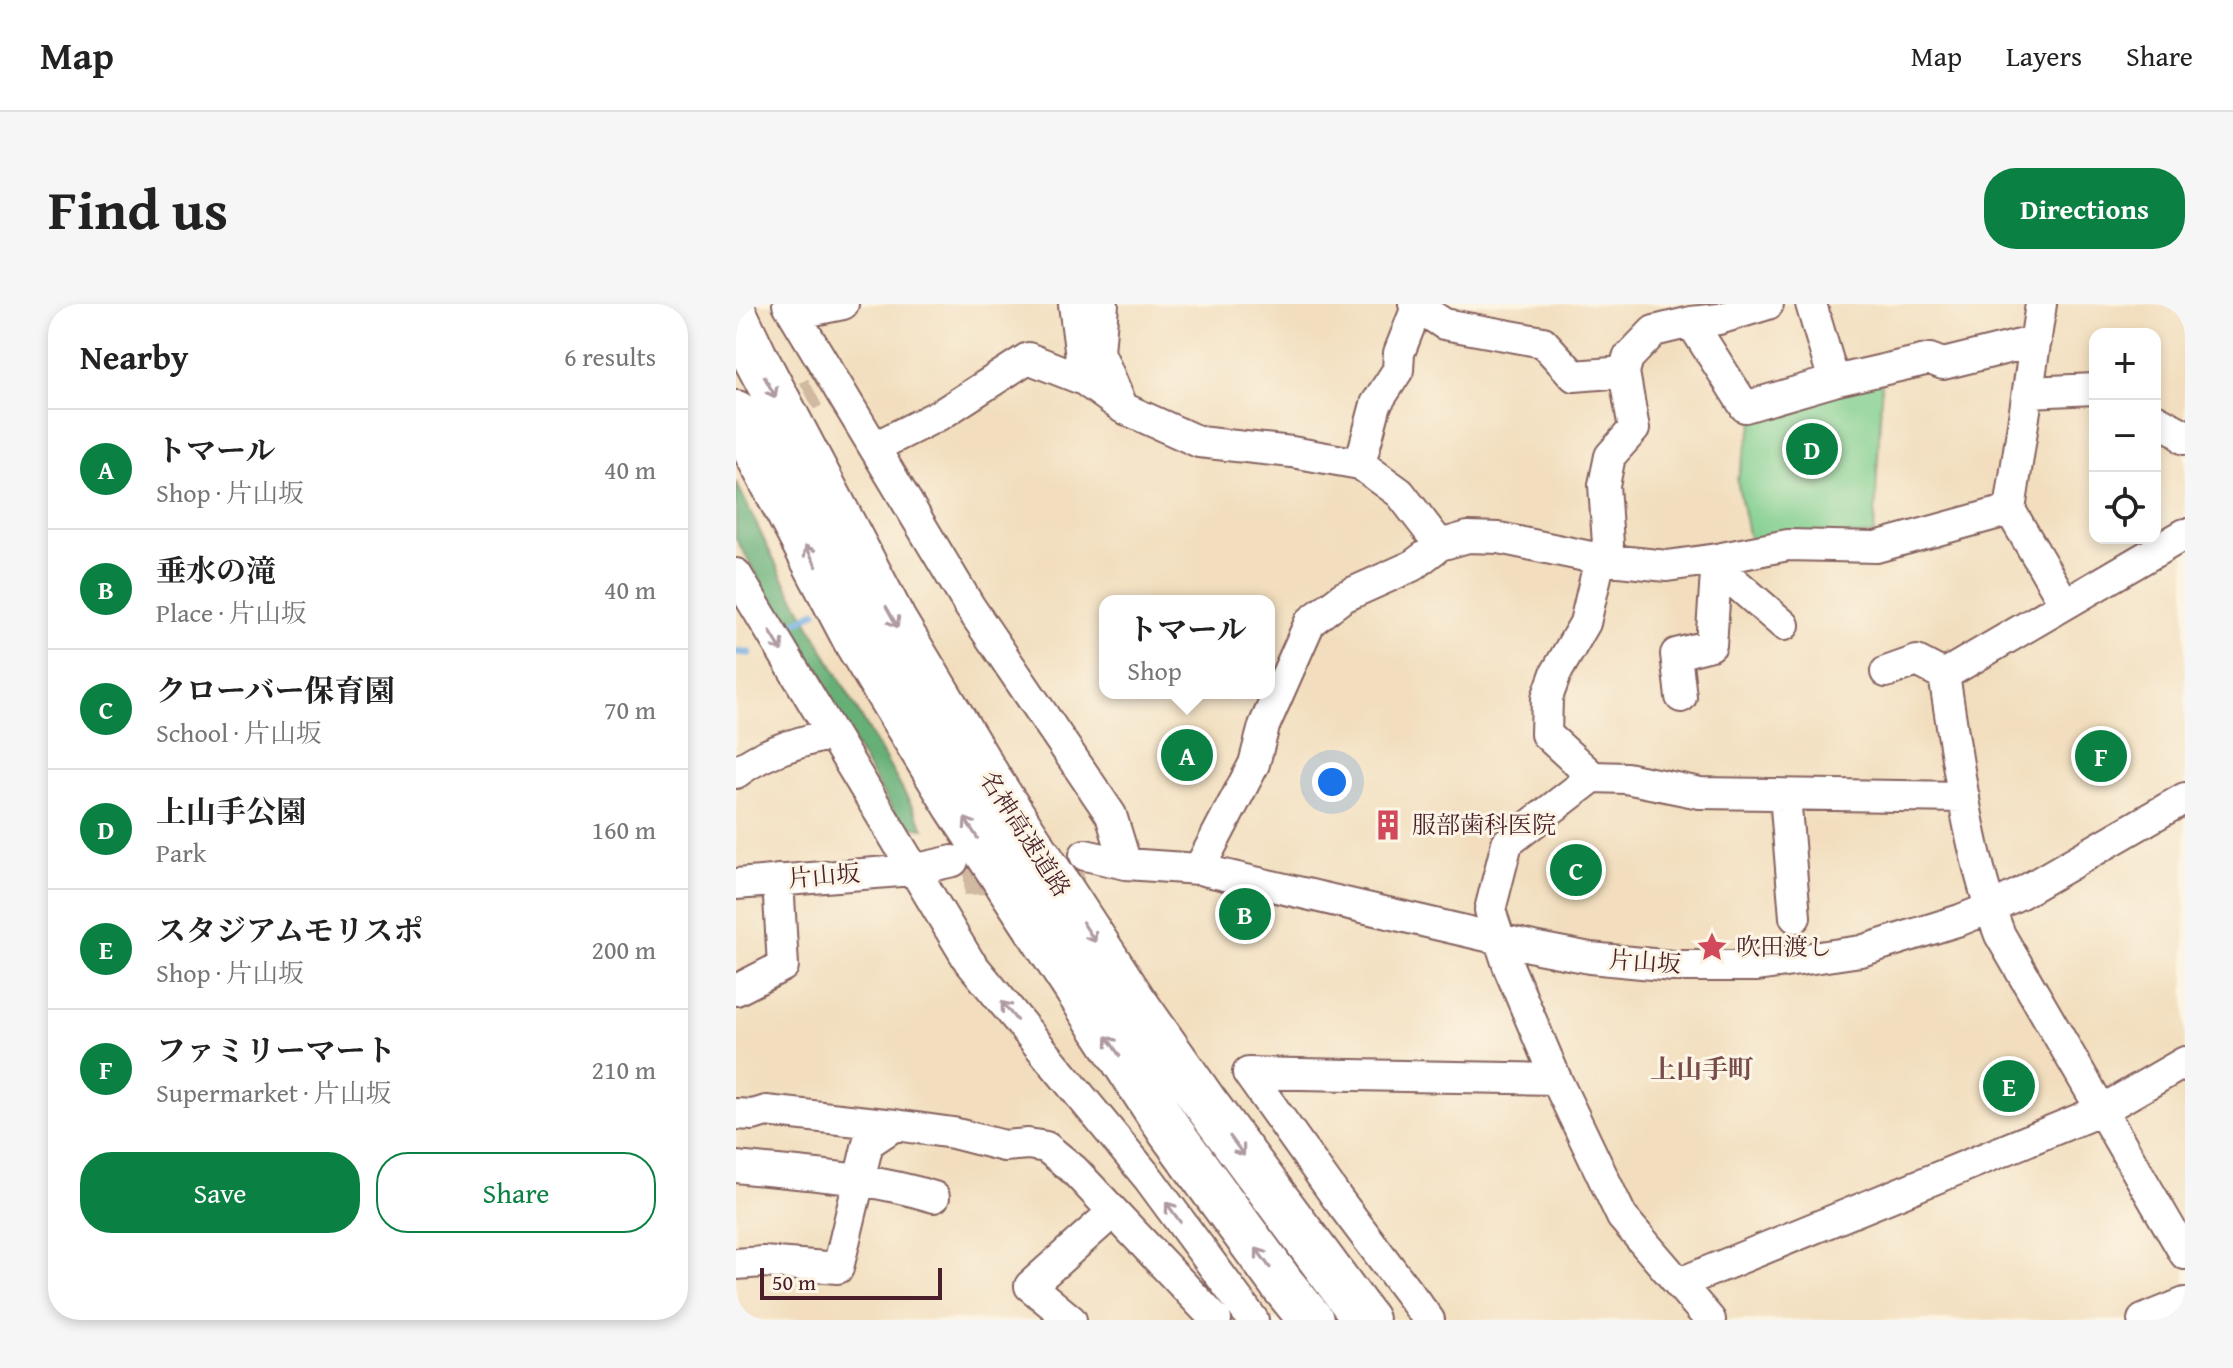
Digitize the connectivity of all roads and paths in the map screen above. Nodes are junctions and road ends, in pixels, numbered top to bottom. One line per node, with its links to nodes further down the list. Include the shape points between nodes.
1 (843, 304): 8 (street)
2 (1074, 304): 14 (street)
3 (1103, 304): 18 (street, via 1099,352)
4 (1768, 304): 11 (street)
5 (1811, 304): 15 (street)
6 (2041, 304): 12 (street)
7 (1416, 306): 13 (street, via 1444,324 1543,342 1574,376); 23 (street, via 1398,370 1376,404)
8 (791, 309): 22 (street, via 825,387)
9 (736, 317): 71 (highway, 名神高速道路, one-way to 71, via 894,621 992,784 1135,1003)
10 (1654, 318): 11 (street); 13 (street)
11 (1691, 322): 15 (street, via 1745,407)
12 (2036, 341): 15 (street, via 1943,364 1930,359); 17 (street)
13 (1624, 372): 27 (street, via 1634,429 1610,456 1604,485 1608,544)
14 (1084, 380): 18 (street); 22 (street, via 1028,358 943,413)
15 (1834, 381)
16 (2089, 389): 17 (street)
17 (2028, 392): 24 (street)
18 (1123, 408): 23 (street, via 1199,442)
19 (736, 413): 70 (highway, 名神高速道路, one-way to 19, via 1170,1131 956,805 857,643)
20 (2161, 422): 21 (street)
21 (2185, 439)
22 (875, 447): 44 (street, via 970,607 1111,815)
23 (1360, 464): 26 (street, via 1400,493)
24 (2010, 510): 28 (street, via 1876,547 1788,545); 30 (street)
25 (2185, 534): 30 (street)
26 (1440, 545): 27 (street, via 1468,537 1499,538); 45 (street, via 1412,566 1343,597 1310,622 1264,726 1254,764)
27 (1600, 559): 28 (street, via 1667,566); 38 (street, via 1585,623 1547,698 1546,734)
28 (1716, 563): 31 (street); 34 (street, via 1711,645 1676,654)
29 (736, 574): 35 (street, one-way to 35)
30 (2065, 604): 33 (street)
31 (1784, 625)
32 (1886, 672): 33 (street, via 1917,661)
33 (1944, 675): 41 (street)
34 (1681, 697)
35 (831, 734): 36 (street); 46 (street)
36 (778, 748): 37 (street); 39 (street)
37 (736, 773)
38 (1593, 777): 40 (street, via 1700,793); 52 (street, via 1507,843 1490,910)
39 (736, 790)
40 (1785, 795): 41 (street); 51 (street)
41 (1964, 797): 50 (street)
42 (2185, 798): 50 (street, 片山坂)
43 (1090, 864): 44 (street, 片山坂)
44 (1126, 864): 45 (street, 片山坂)
45 (1199, 869): 52 (street, 片山坂)
46 (913, 870): 47 (street, 片山坂); 48 (street, 片山坂); 69 (street, one-way to 46, via 1149,1179 969,961)
47 (958, 870)
48 (778, 880): 49 (street, 片山坂); 53 (street, via 783,966)
49 (736, 884)
50 (1990, 908): 52 (street, 片山坂, via 1861,951 1757,966 1673,966 1590,958); 56 (street, via 2000,935)
51 (1795, 917)
52 (1497, 938): 55 (street)
53 (736, 990)
54 (2185, 1062): 56 (street)
55 (1556, 1079): 65 (street, via 1622,1217); 72 (street, via 1248,1073)
56 (2102, 1110): 63 (street); 65 (street)
57 (736, 1114): 58 (street, via 766,1111)
58 (895, 1125): 60 (street, via 868,1143); 62 (street, via 1004,1146 1046,1147)
59 (736, 1167): 60 (street)
60 (860, 1180): 61 (street); 64 (street, via 838,1268)
61 (934, 1197)
62 (1113, 1212): 67 (street); 68 (street, via 1030,1286)
63 (2185, 1254)
64 (736, 1264)
65 (1680, 1283): 73 (street)
66 (2185, 1303): 74 (street)
67 (1206, 1317)
68 (1071, 1320)
69 (1253, 1320)
70 (1311, 1320)
71 (1366, 1320)
72 (1429, 1320)
73 (1710, 1320)
74 (2143, 1320)

